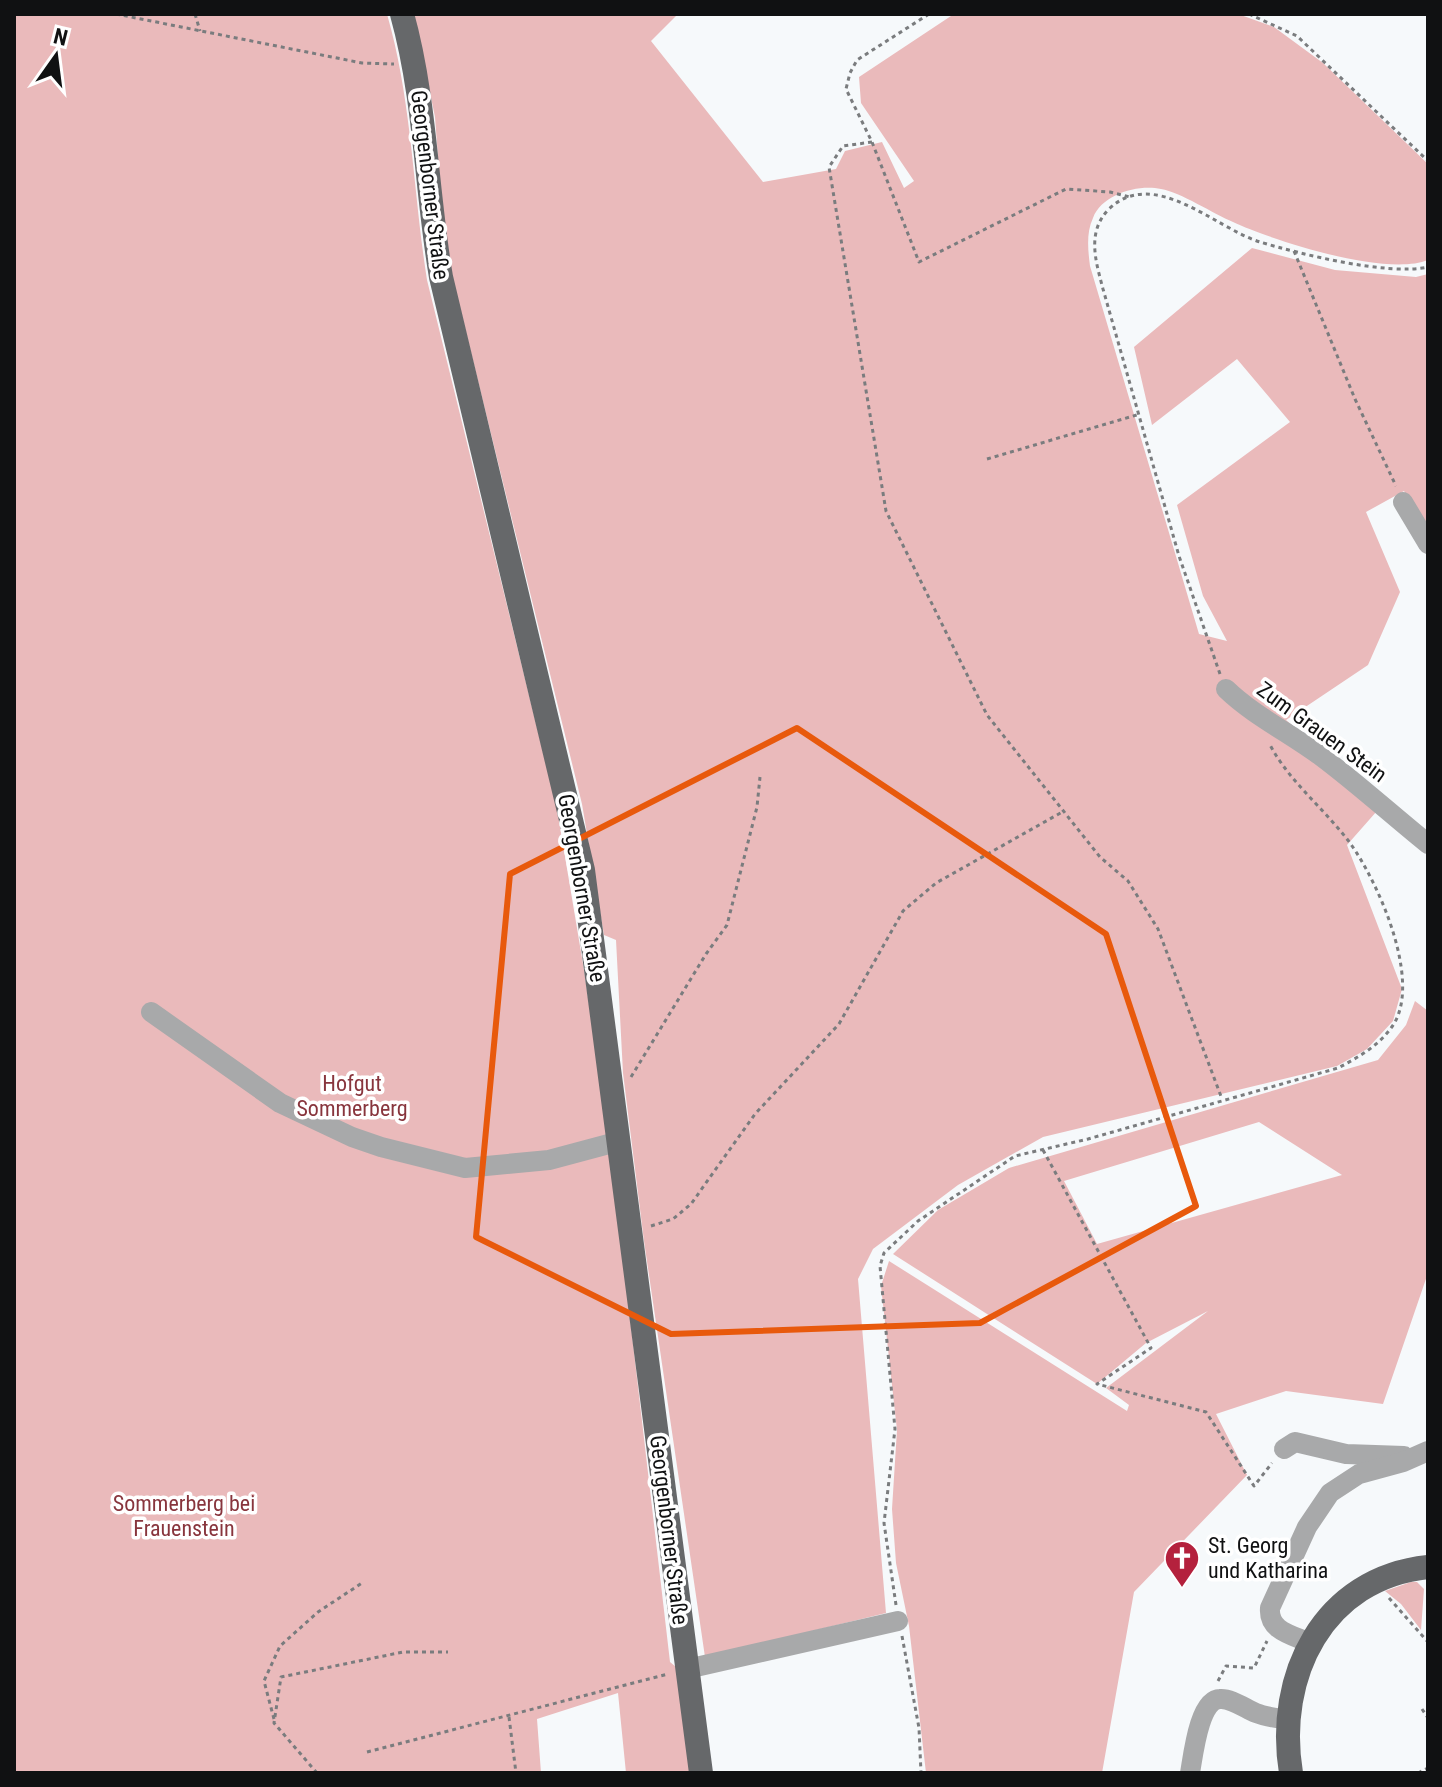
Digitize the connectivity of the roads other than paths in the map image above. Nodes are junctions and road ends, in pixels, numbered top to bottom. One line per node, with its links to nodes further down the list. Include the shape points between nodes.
1 (402, 14): 7 (main road, Georgenborner Straße, via 423,118 441,277 575,832)
2 (1403, 502): 3 (street)
3 (1428, 544)
4 (1226, 689): 5 (street, Zum Grauen Stein, via 1325,759)
5 (1428, 844)
6 (151, 1012): 7 (street, via 280,1103 381,1147 465,1168 549,1160)
7 (620, 1141): 13 (main road, Georgenborner Straße)
8 (1284, 1449): 9 (street, via 1295,1442 1346,1454)
9 (1422, 1454): 12 (street, via 1359,1474 1330,1493 1307,1527 1269,1619)
10 (1428, 1567): 12 (main road, via 1371,1582 1334,1611)
11 (898, 1621): 13 (street)
12 (1310, 1643): 14 (main road, via 1296,1675)
13 (687, 1669): 15 (main road, Georgenborner Straße)
14 (1288, 1720): 16 (street, via 1215,1700 1201,1720); 17 (main road)
15 (701, 1773)
16 (1190, 1773)
17 (1291, 1773)

